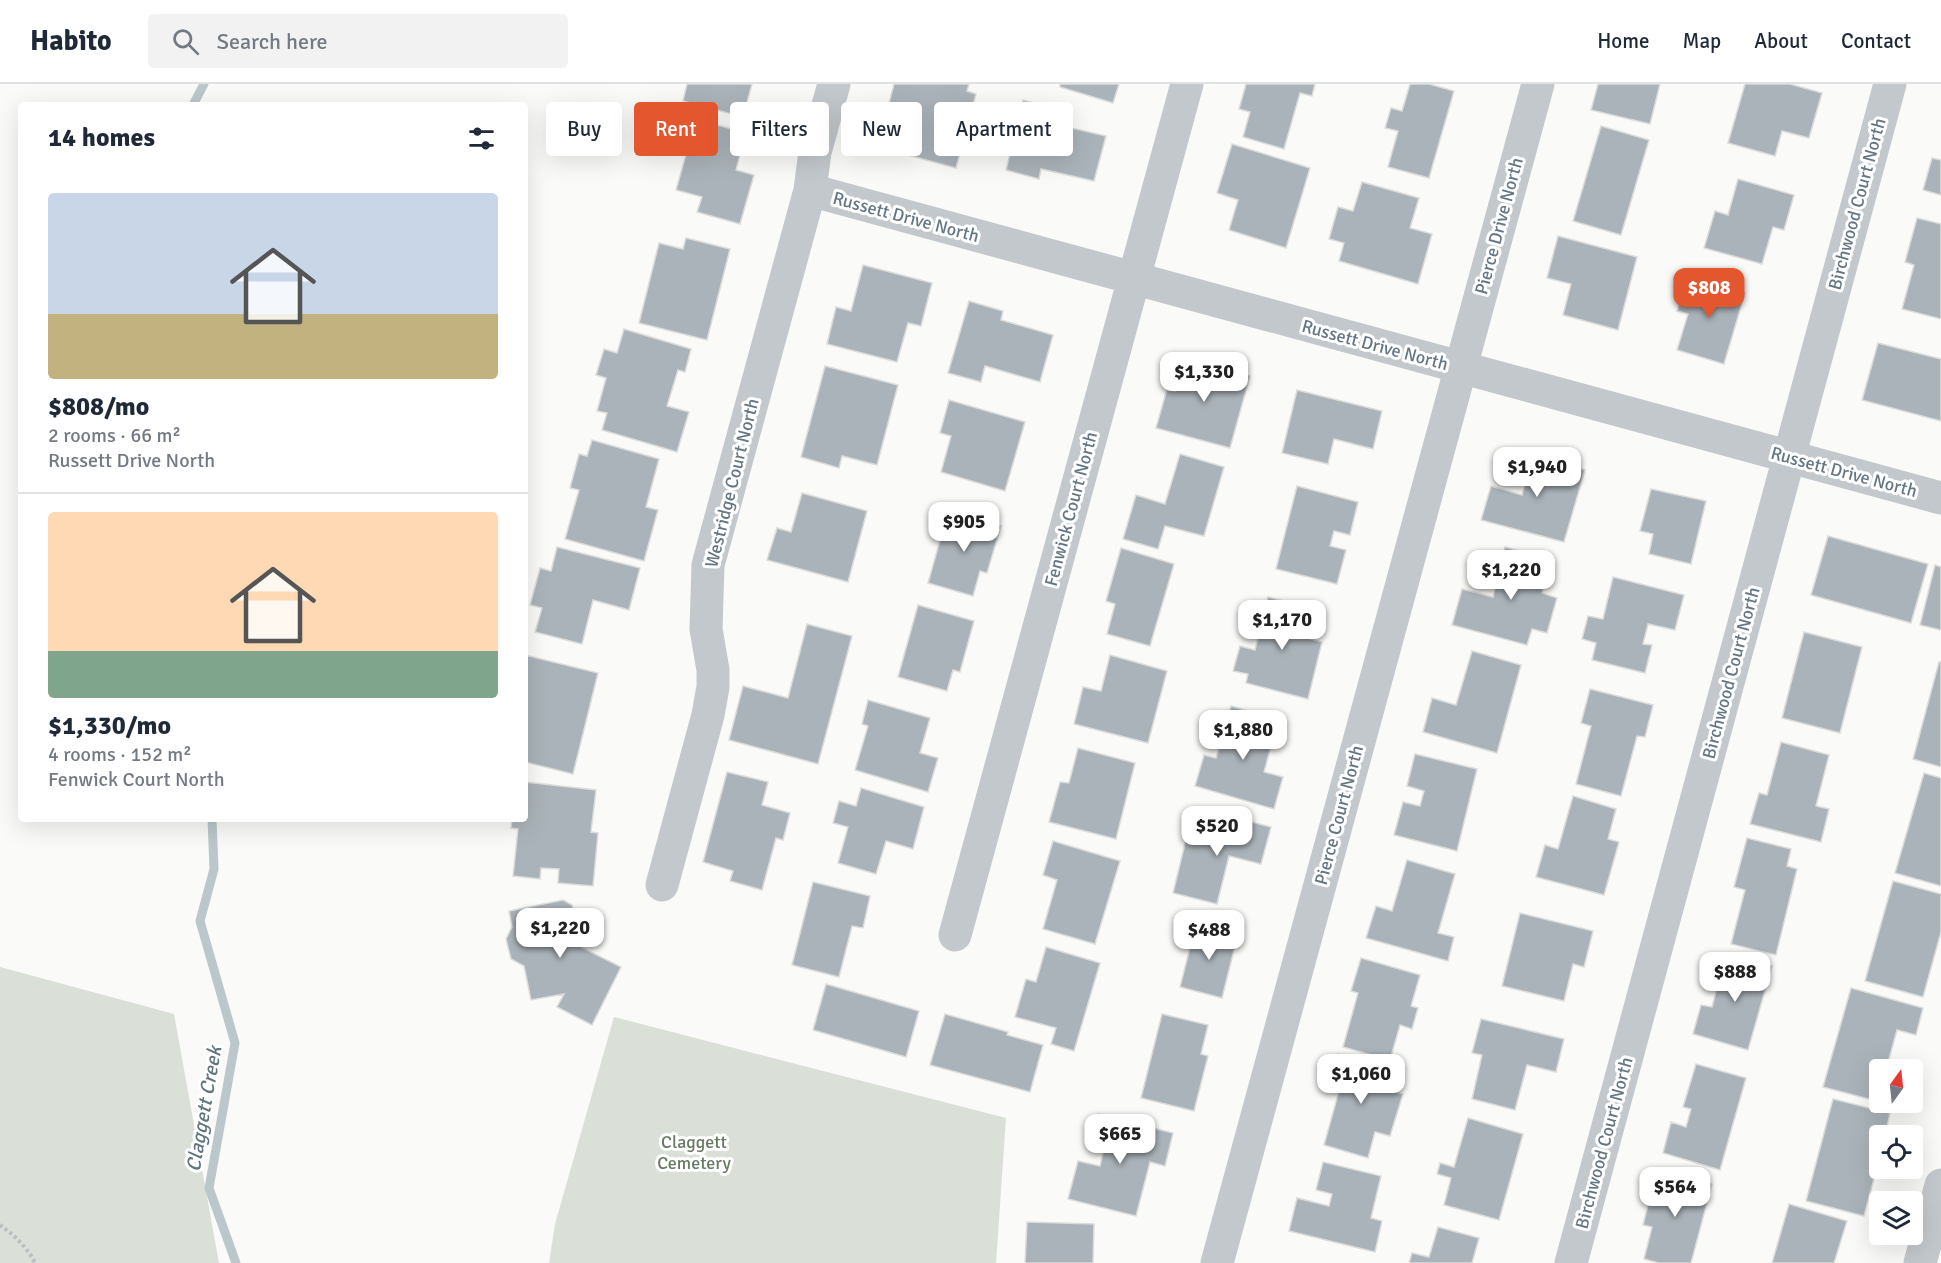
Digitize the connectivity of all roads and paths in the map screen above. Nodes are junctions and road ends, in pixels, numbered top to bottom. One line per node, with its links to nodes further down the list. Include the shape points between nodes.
1 (834, 84): 5 (street, Westridge Court North, via 815,152)
2 (1187, 84): 6 (street, Fenwick Court North)
3 (1538, 84): 7 (street, Pierce Drive North)
4 (1890, 84): 8 (street, Birchwood Court North)
5 (810, 190): 6 (street, Russett Drive North); 10 (street, Westridge Court North, via 708,565 706,629 713,687)
6 (1134, 279): 7 (street, Russett Drive North); 11 (street, Fenwick Court North)
7 (1460, 368): 8 (street, Russett Drive North); 15 (street, Pierce Court North)
8 (1789, 457): 9 (street, Russett Drive North); 16 (street, Birchwood Court North)
9 (1941, 498)
10 (662, 885)
11 (955, 935)
12 (1941, 1185): 17 (street)
13 (0, 1225): 14 (path, via 29,1252)
14 (34, 1263)
15 (1217, 1263)
16 (1571, 1263)
17 (1920, 1263)

